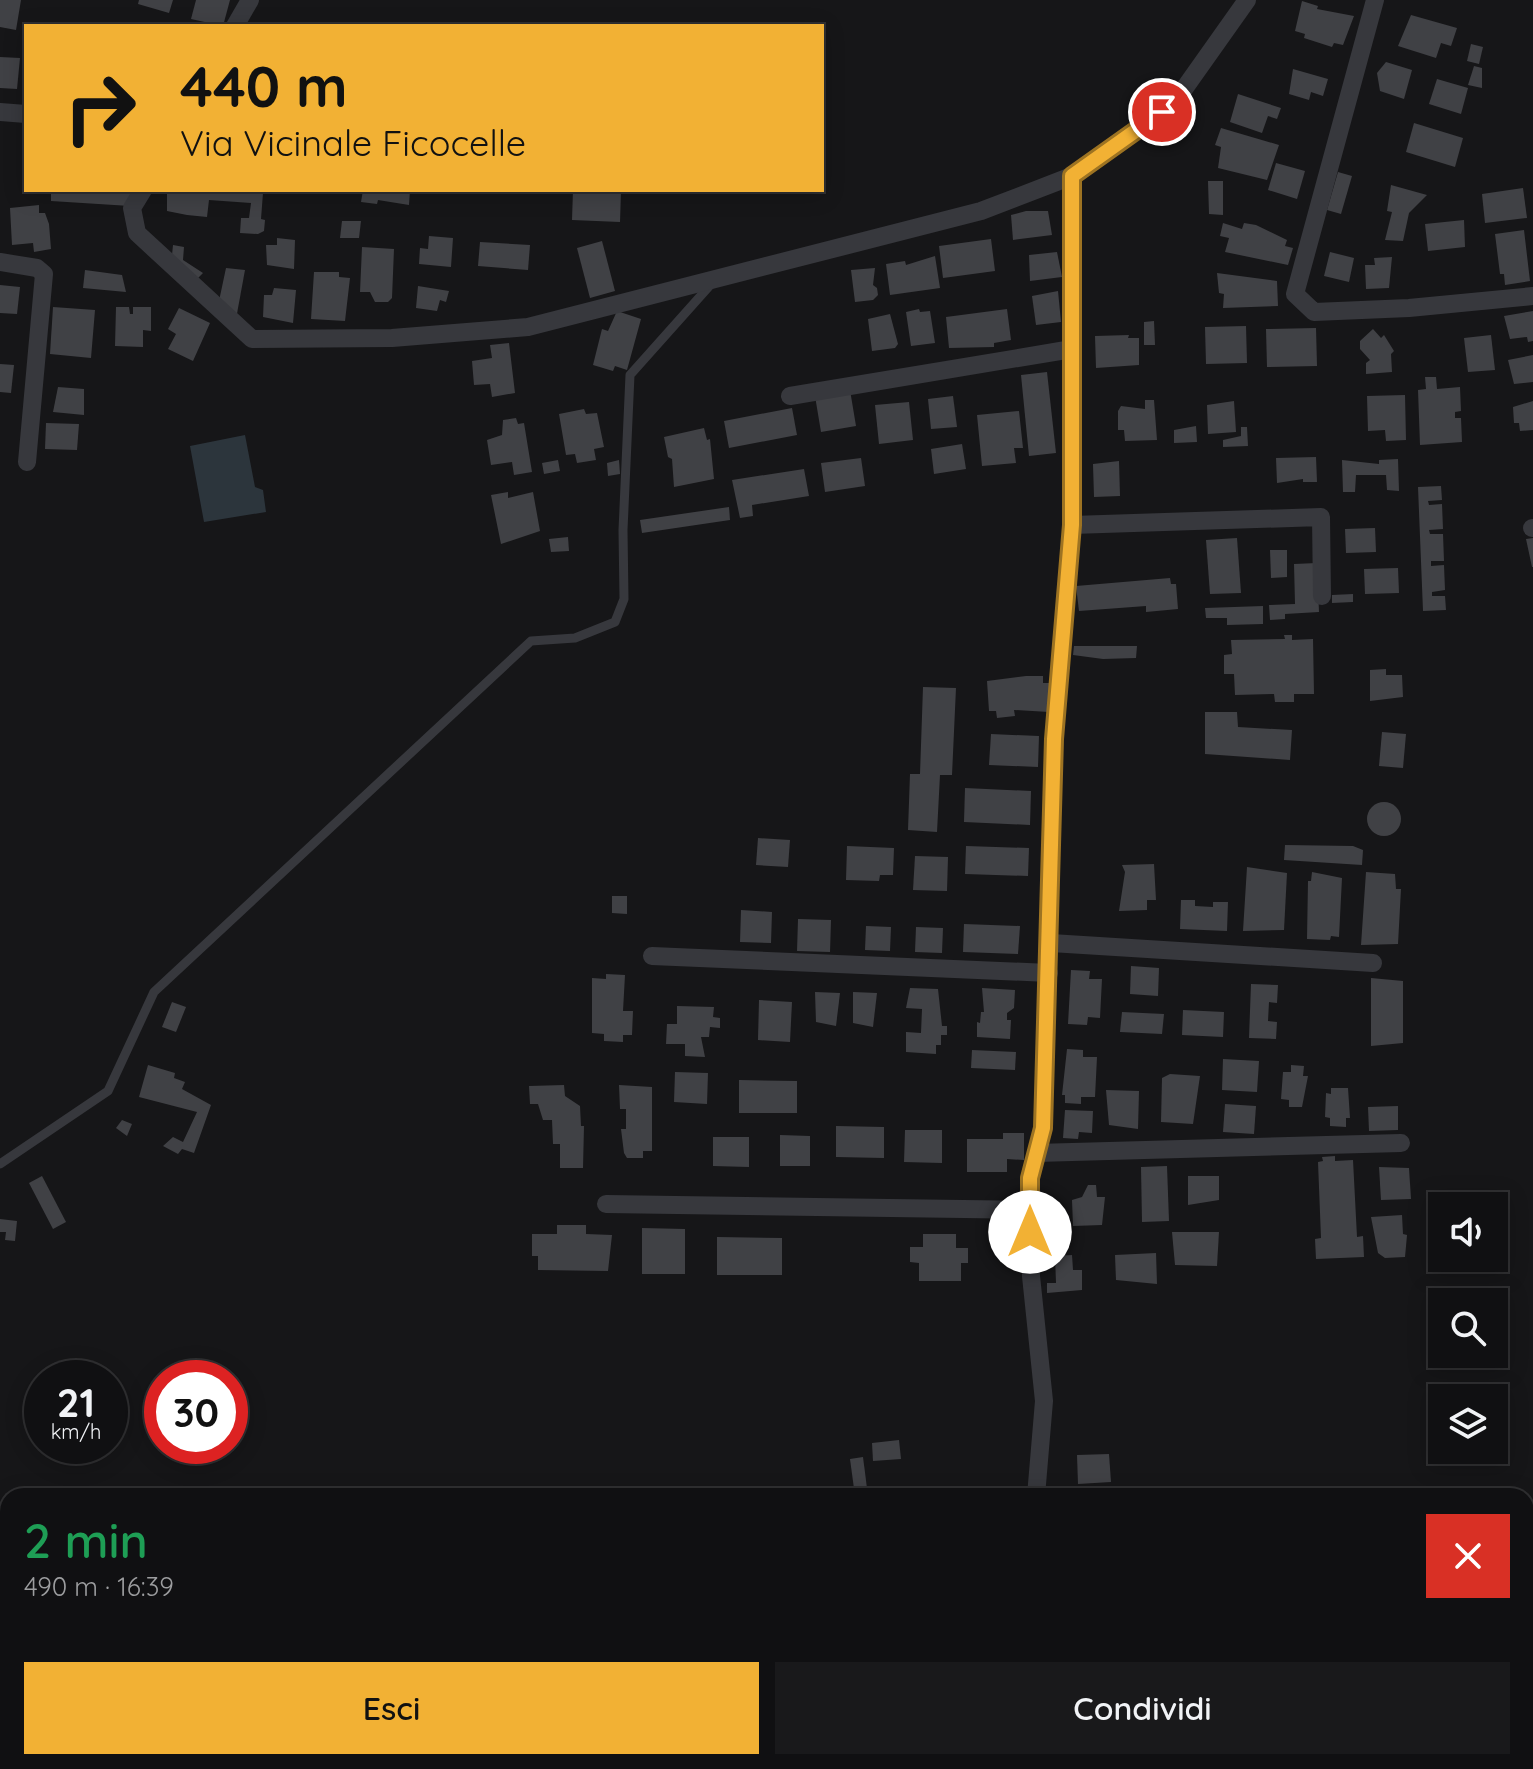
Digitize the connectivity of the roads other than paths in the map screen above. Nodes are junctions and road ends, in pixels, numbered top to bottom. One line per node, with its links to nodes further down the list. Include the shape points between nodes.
1 (250, 0): 4 (street)
2 (1247, 0): 7 (street, via 1162,112)
3 (1375, 0): 11 (street, via 1295,294 1314,312)
4 (236, 24)
5 (0, 112): 6 (street)
6 (24, 114)
7 (1072, 176): 10 (street, via 981,211); 12 (street)
8 (142, 192): 10 (street, via 132,208 137,233 252,339 392,338 528,327)
9 (0, 262): 14 (street, via 44,274)
10 (715, 279): 23 (lane, via 630,375 624,599 615,622 575,638 531,641 154,992 108,1091)
11 (1533, 296)
12 (1072, 349): 13 (street); 15 (street)
13 (790, 396)
14 (27, 462)
15 (1072, 525): 16 (street, via 1321,517); 17 (street, via 1054,739)
16 (1322, 596)
17 (1051, 943): 19 (street); 20 (street)
18 (652, 956): 20 (street)
19 (1373, 963)
20 (1049, 973): 22 (street, via 1043,1128)
21 (1401, 1143): 22 (street)
22 (1036, 1153): 25 (street)
23 (0, 1164)
24 (606, 1204): 25 (street)
25 (1030, 1210): 26 (street, via 1044,1401)
26 (1037, 1488)

